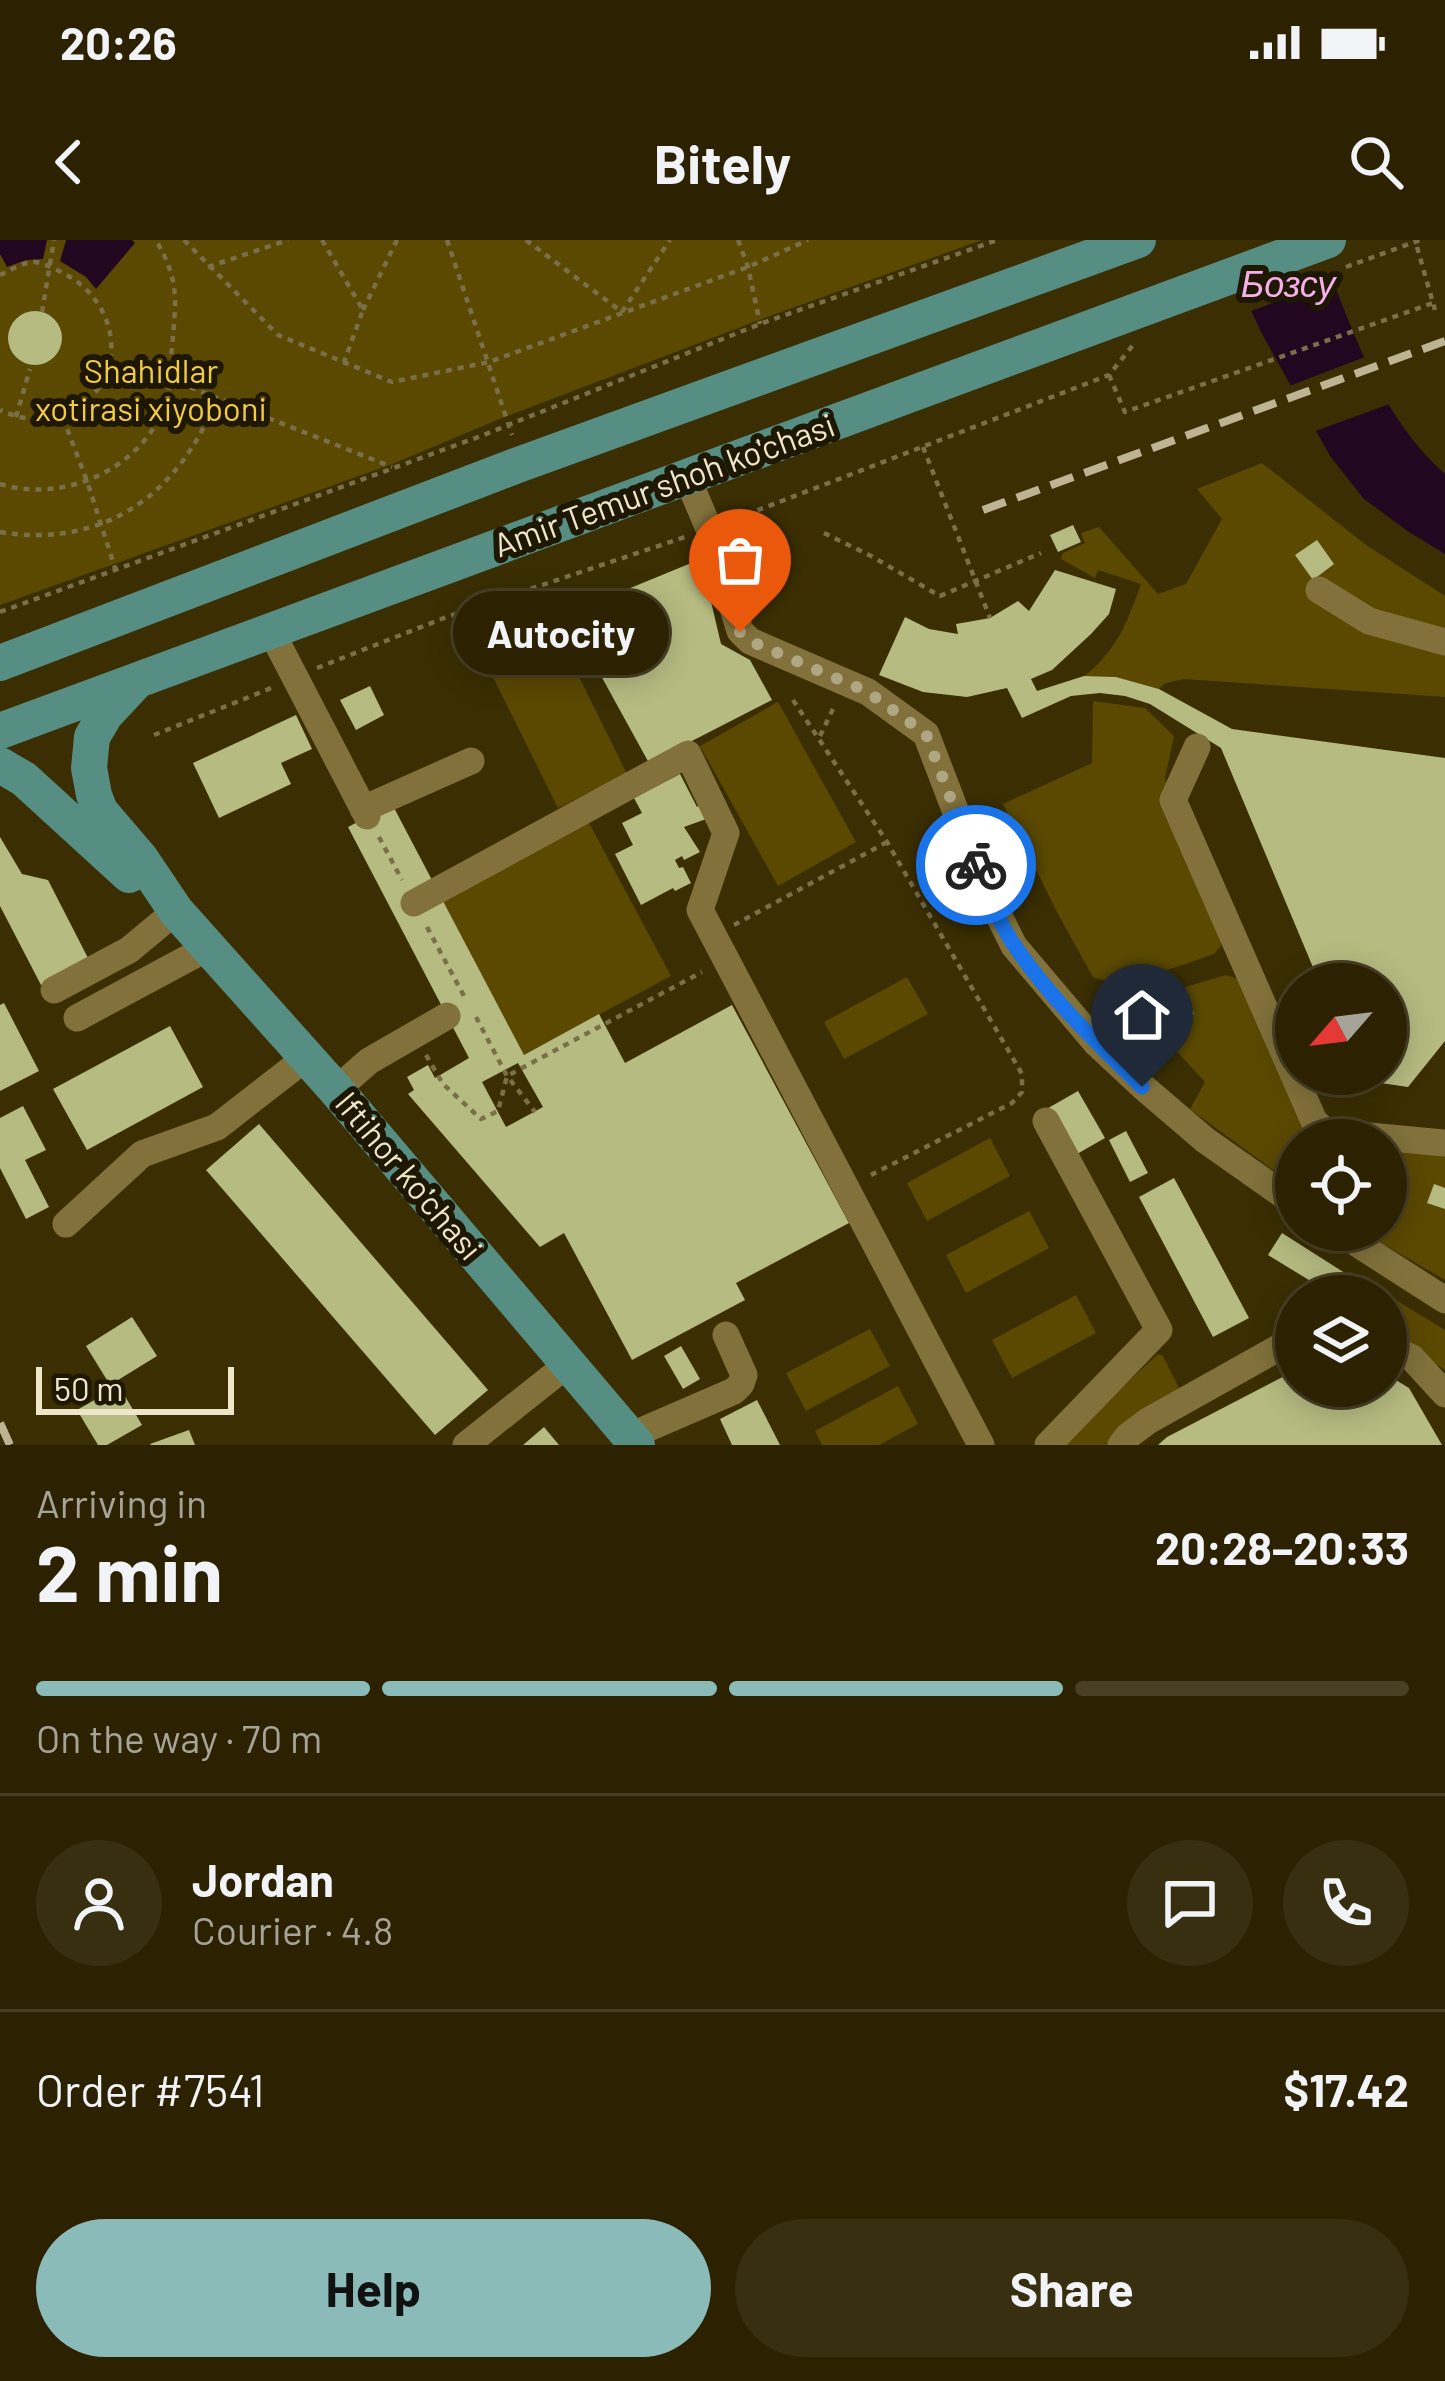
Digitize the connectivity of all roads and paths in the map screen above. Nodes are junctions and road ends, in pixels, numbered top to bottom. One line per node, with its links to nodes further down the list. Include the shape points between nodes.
1 (54, 240): 18 (path)
2 (156, 240): 30 (path, via 177,296)
3 (184, 240): 19 (path)
4 (254, 240): 17 (path)
5 (288, 240): 17 (path)
6 (322, 240): 22 (path)
7 (397, 240): 22 (path)
8 (447, 240): 27 (path)
9 (526, 240): 24 (path)
10 (670, 240): 24 (path)
11 (738, 240): 20 (path)
12 (808, 240): 20 (path)
13 (997, 240): 25 (path)
14 (1328, 240): 38 (main road, Amir Temur shoh ko'chasi)
15 (1122, 246): 53 (main road, Amir Temur shoh ko'chasi, via 518,464)
16 (1417, 247): 36 (path, via 1434,307 1125,412 1109,375)
17 (258, 250): 19 (path)
18 (49, 266): 21 (path, via 35,262); 23 (path); 28 (path, via 73,277 98,305 112,340)
19 (208, 267): 26 (path, via 278,335)
20 (748, 267): 24 (path); 25 (path)
21 (0, 274)
22 (363, 310): 26 (path)
23 (42, 312)
24 (622, 312): 27 (path)
25 (760, 324): 35 (path)
26 (344, 362): 27 (path, via 392,382)
27 (489, 362): 35 (path)
28 (110, 366): 30 (path); 34 (path, via 96,395)
29 (30, 369): 33 (path)
30 (172, 380): 31 (path); 39 (path, via 139,447)
31 (217, 397): 37 (path); 41 (path, via 173,476)
32 (0, 410): 33 (path)
33 (16, 417): 34 (path)
34 (62, 417): 39 (path)
35 (510, 424): 37 (path)
36 (923, 447): 42 (path); 47 (path)
37 (394, 468): 46 (path)
38 (687, 477): 42 (street); 51 (main road, Amir Temur shoh ko'chasi)
39 (87, 481): 40 (path, via 34,490); 41 (path)
40 (0, 484)
41 (101, 523): 43 (path, via 67,534); 46 (path)
42 (709, 529): 54 (path); 56 (street, via 740,632)
43 (0, 532)
44 (824, 533): 47 (path, via 940,596)
45 (1041, 553): 47 (path)
46 (116, 571): 49 (path)
47 (976, 582): 50 (path)
48 (1318, 590): 52 (street, via 1369,621)
49 (0, 613)
50 (990, 618)
51 (271, 631): 54 (street); 55 (main road, Amir Temur shoh ko'chasi)
52 (1445, 642)
53 (0, 663)
54 (295, 678): 59 (path); 64 (street)
55 (136, 681): 58 (main road, Amir Temur shoh ko'chasi); 67 (main road, Iftihor ko'chasi, via 98,725 90,778 100,811)
56 (846, 682): 60 (path); 81 (street, via 926,734 985,888 1014,946 1058,1000 1172,1114)
57 (793, 700): 60 (path)
58 (0, 731)
59 (154, 735)
60 (818, 739): 65 (path)
61 (1197, 747): 79 (street, via 1173,800 1314,1121 1326,1132)
62 (472, 760): 64 (street)
63 (0, 765): 67 (main road, Iftihor ko'chasi)
64 (365, 812): 66 (path)
65 (887, 842): 69 (path); 80 (path, via 1022,1074 1022,1092)
66 (414, 902): 69 (street, via 688,754 726,833 700,910); 75 (path)
67 (176, 911): 68 (main road, Iftihor ko'chasi); 70 (street, via 130,950)
68 (209, 947): 72 (street); 74 (main road, Iftihor ko'chasi)
69 (720, 948): 75 (path); 80 (street)
70 (54, 989)
71 (447, 1016): 73 (street)
72 (77, 1018)
73 (415, 1035): 75 (path, via 443,1084 481,1119 498,1111); 76 (street)
74 (307, 1057): 76 (main road, Iftihor ko'chasi); 82 (street, via 217,1127 142,1154)
75 (507, 1076): 77 (path)
76 (336, 1090): 88 (main road, Iftihor ko'chasi)
77 (535, 1112)
78 (1046, 1121): 93 (street, via 1159,1330)
79 (1445, 1143)
80 (846, 1188): 92 (street)
81 (1275, 1189)
82 (66, 1224)
83 (1369, 1251): 84 (street)
84 (1445, 1300)
85 (726, 1335): 90 (street, via 741,1384)
86 (1275, 1350): 94 (street)
87 (1407, 1356): 89 (street)
88 (568, 1364): 90 (main road, Iftihor ko'chasi); 91 (street)
89 (1445, 1394)
90 (633, 1441)
91 (466, 1445)
92 (981, 1445)
93 (1048, 1445)
94 (1120, 1445)

